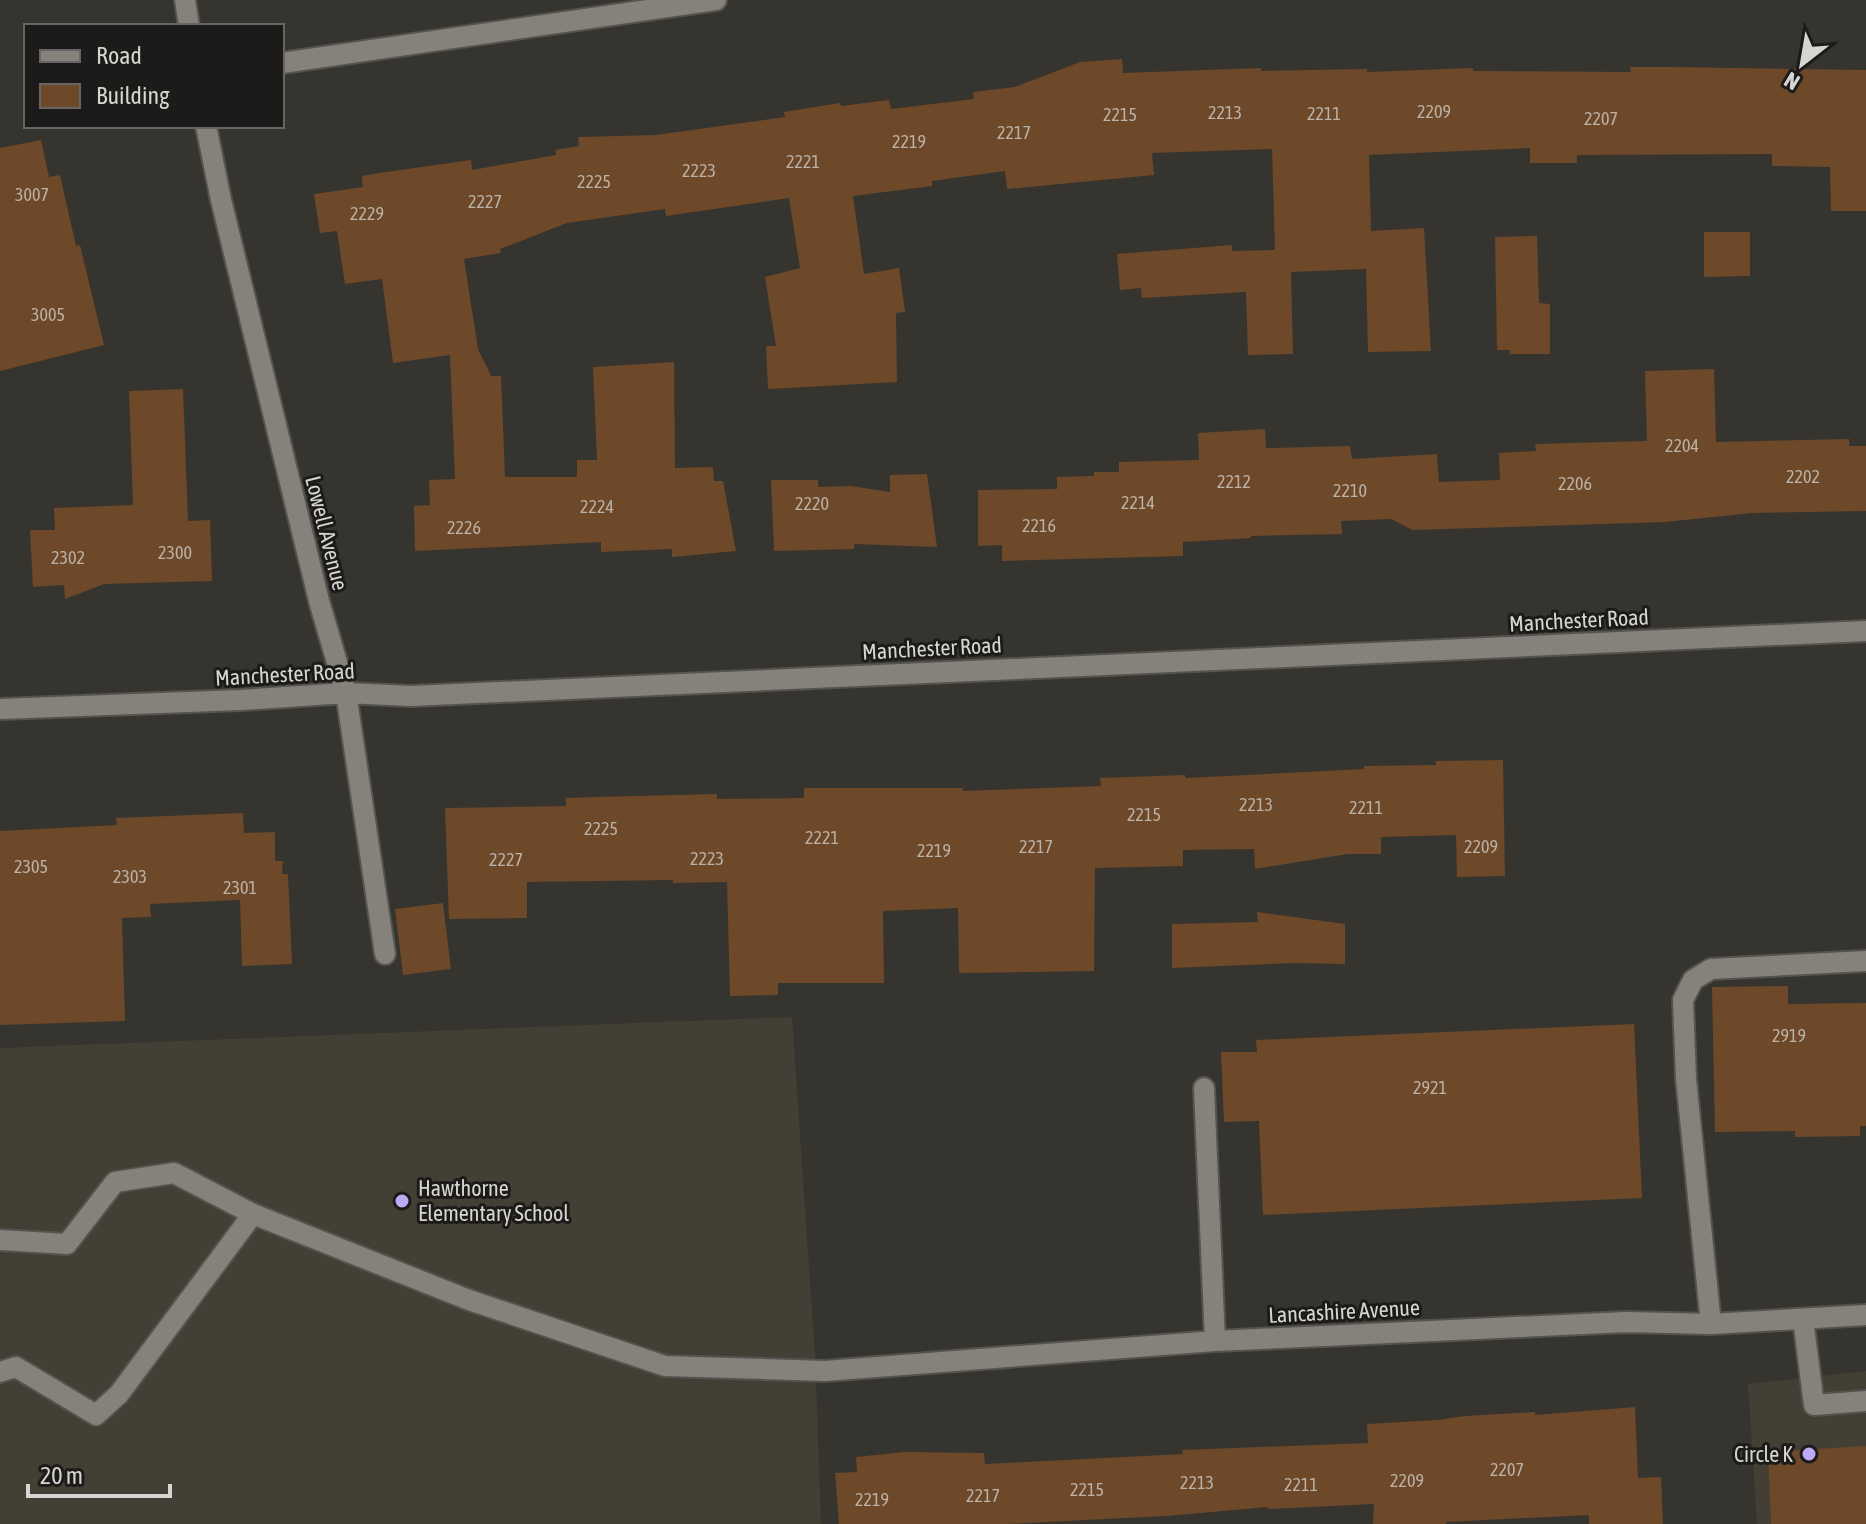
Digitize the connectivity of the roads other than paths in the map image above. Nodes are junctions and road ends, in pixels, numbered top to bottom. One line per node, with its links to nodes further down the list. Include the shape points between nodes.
1 (185, 0): 3 (street)
2 (716, 0): 4 (street)
3 (189, 24)
4 (284, 63)
5 (206, 128): 7 (street, Lowell Avenue, via 315,586)
6 (1866, 631): 7 (street, Manchester Road, via 411,696)
7 (346, 693): 8 (street, Manchester Road); 9 (street, Lowell Avenue)
8 (0, 709)
9 (385, 954)
10 (1866, 961): 16 (street, via 1711,969 1693,980 1683,1000)
11 (1204, 1088): 17 (street)
12 (253, 1214): 13 (street, Lancashire Avenue, via 174,1173 115,1182 67,1244); 17 (street, Lancashire Avenue, via 469,1300 665,1366 825,1371); 18 (street, via 119,1394 96,1415 16,1367)
13 (0, 1240)
14 (1866, 1315): 15 (street, Lancashire Avenue)
15 (1803, 1319): 16 (street, Lancashire Avenue); 19 (street, via 1814,1405)
16 (1711, 1324): 17 (street, Lancashire Avenue, via 1626,1322)
17 (1215, 1341)
18 (0, 1372)
19 (1866, 1401)

